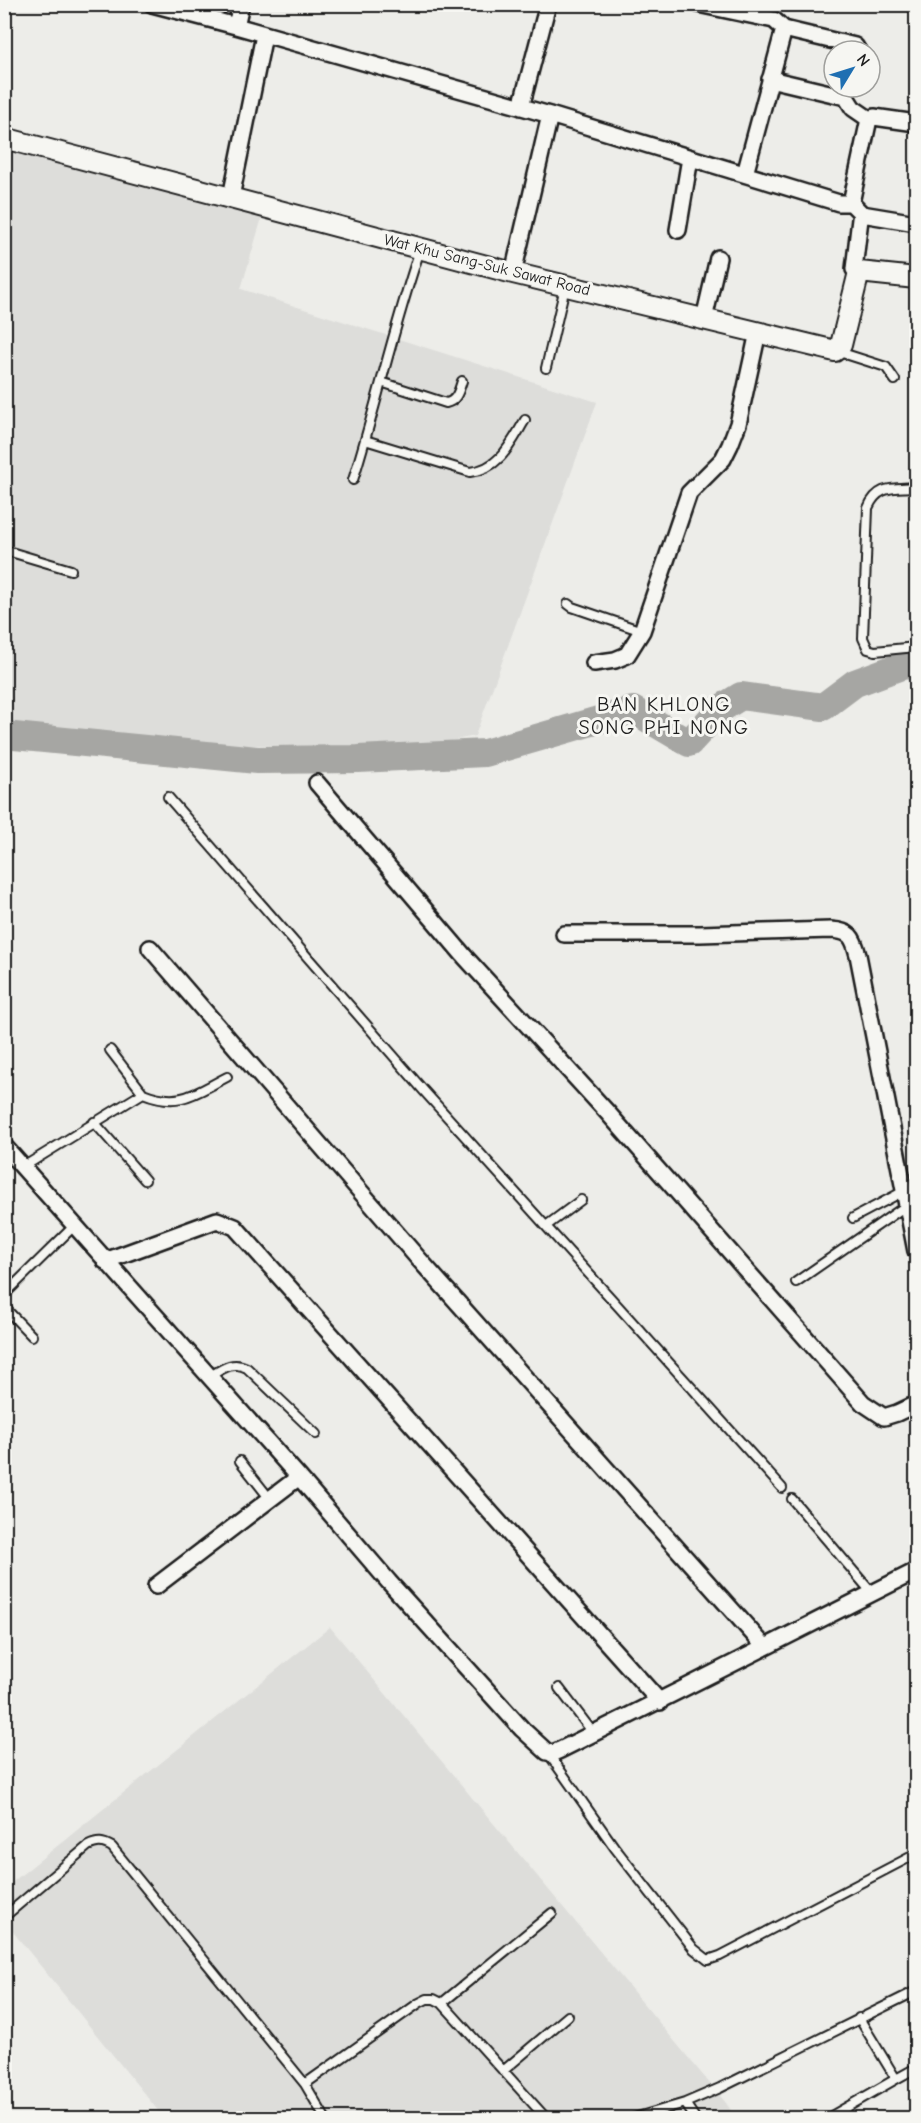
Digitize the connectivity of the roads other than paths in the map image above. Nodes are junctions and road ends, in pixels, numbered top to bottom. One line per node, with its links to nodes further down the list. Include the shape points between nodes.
1 (152, 4): 6 (street)
2 (242, 4): 6 (street)
3 (548, 4): 13 (street)
4 (698, 4): 5 (street)
5 (719, 7): 7 (street, via 774,20)
6 (236, 26): 8 (street)
7 (784, 29): 9 (street); 10 (street)
8 (264, 35): 13 (street); 20 (street)
9 (826, 39)
10 (771, 79): 11 (street); 19 (street)
11 (822, 88)
12 (850, 99): 15 (street, via 853,108)
13 (521, 107): 14 (street)
14 (550, 114): 18 (street); 28 (street)
15 (869, 119): 16 (street); 21 (street)
16 (916, 123)
17 (4, 138): 20 (street, Wat Khu Sang-Suk Sawat Road)
18 (690, 158): 19 (street); 24 (street)
19 (745, 174): 21 (street, via 839,203)
20 (231, 197): 25 (street, Wat Khu Sang-Suk Sawat Road)
21 (851, 203): 22 (street)
22 (862, 214): 23 (street); 27 (street, via 854,268)
23 (916, 223)
24 (678, 230)
25 (421, 248): 28 (street, Wat Khu Sang-Suk Sawat Road); 37 (lane)
26 (718, 258): 31 (street)
27 (859, 272): 29 (street); 33 (street, via 841,345)
28 (513, 273): 30 (street, Wat Khu Sang-Suk Sawat Road)
29 (916, 278)
30 (566, 286): 31 (street, Wat Khu Sang-Suk Sawat Road); 34 (lane)
31 (704, 319): 32 (street, Wat Khu Sang-Suk Sawat Road)
32 (759, 332): 33 (street, Wat Khu Sang-Suk Sawat Road); 45 (street, via 730,446 723,459 689,493)
33 (835, 351): 35 (lane, via 886,367)
34 (546, 368)
35 (895, 380)
36 (462, 381): 37 (lane, via 456,398 446,403)
37 (381, 382): 39 (lane)
38 (525, 420): 39 (lane, via 502,457 480,471 470,472)
39 (366, 440): 40 (lane)
40 (353, 480)
41 (916, 488): 46 (lane, via 879,491 868,508 863,638 868,648 875,651)
42 (4, 550): 43 (lane)
43 (71, 570)
44 (568, 604): 45 (lane)
45 (642, 631): 47 (street, via 627,655)
46 (916, 647)
47 (594, 663)
48 (317, 783): 71 (street, via 465,957 863,1403 884,1417)
49 (168, 797): 63 (lane)
50 (564, 934): 59 (street, via 843,930 855,944 858,955)
51 (150, 948): 81 (street, via 417,1257)
52 (110, 1050): 54 (lane)
53 (227, 1077): 54 (lane, via 185,1098 169,1100)
54 (144, 1093): 55 (lane)
55 (94, 1122): 57 (lane); 58 (lane)
56 (4, 1146): 57 (street)
57 (23, 1167): 62 (street)
58 (145, 1180)
59 (906, 1198): 61 (lane); 64 (street); 66 (lane)
60 (581, 1200): 63 (lane)
61 (853, 1218)
62 (74, 1226): 65 (street); 67 (lane)
63 (546, 1226): 75 (lane)
64 (916, 1251)
65 (105, 1261): 70 (street); 83 (street, via 217,1220 235,1227)
66 (796, 1282)
67 (4, 1295)
68 (4, 1307): 69 (lane)
69 (32, 1336)
70 (209, 1377): 72 (lane, via 240,1364); 74 (street)
71 (916, 1404)
72 (316, 1434)
73 (240, 1461): 76 (lane)
74 (298, 1477): 76 (street); 85 (street, via 396,1591)
75 (782, 1488)
76 (270, 1499): 79 (street)
77 (792, 1499): 80 (lane)
78 (916, 1571): 80 (street)
79 (156, 1586)
80 (872, 1593): 81 (street)
81 (765, 1647): 83 (street)
82 (560, 1688): 84 (lane)
83 (660, 1702): 84 (street)
84 (594, 1734): 85 (street, via 554,1753)
85 (547, 1752): 86 (lane, via 615,1848 694,1948 708,1960)
86 (916, 1854)
87 (552, 1912): 90 (lane)
88 (4, 1917): 96 (lane, via 88,1846 103,1842 112,1847)
89 (916, 1991): 92 (lane)
90 (442, 2003): 94 (lane); 96 (lane, via 427,1999 419,2003)
91 (568, 2016): 94 (lane)
92 (859, 2018): 95 (lane); 97 (lane)
93 (916, 2068): 95 (lane)
94 (503, 2071): 99 (lane)
95 (896, 2079): 102 (lane)
96 (305, 2084): 98 (lane)
97 (685, 2103): 100 (lane); 101 (lane)
98 (325, 2118)
99 (546, 2118)
100 (634, 2118)
101 (694, 2118)
102 (828, 2118)

